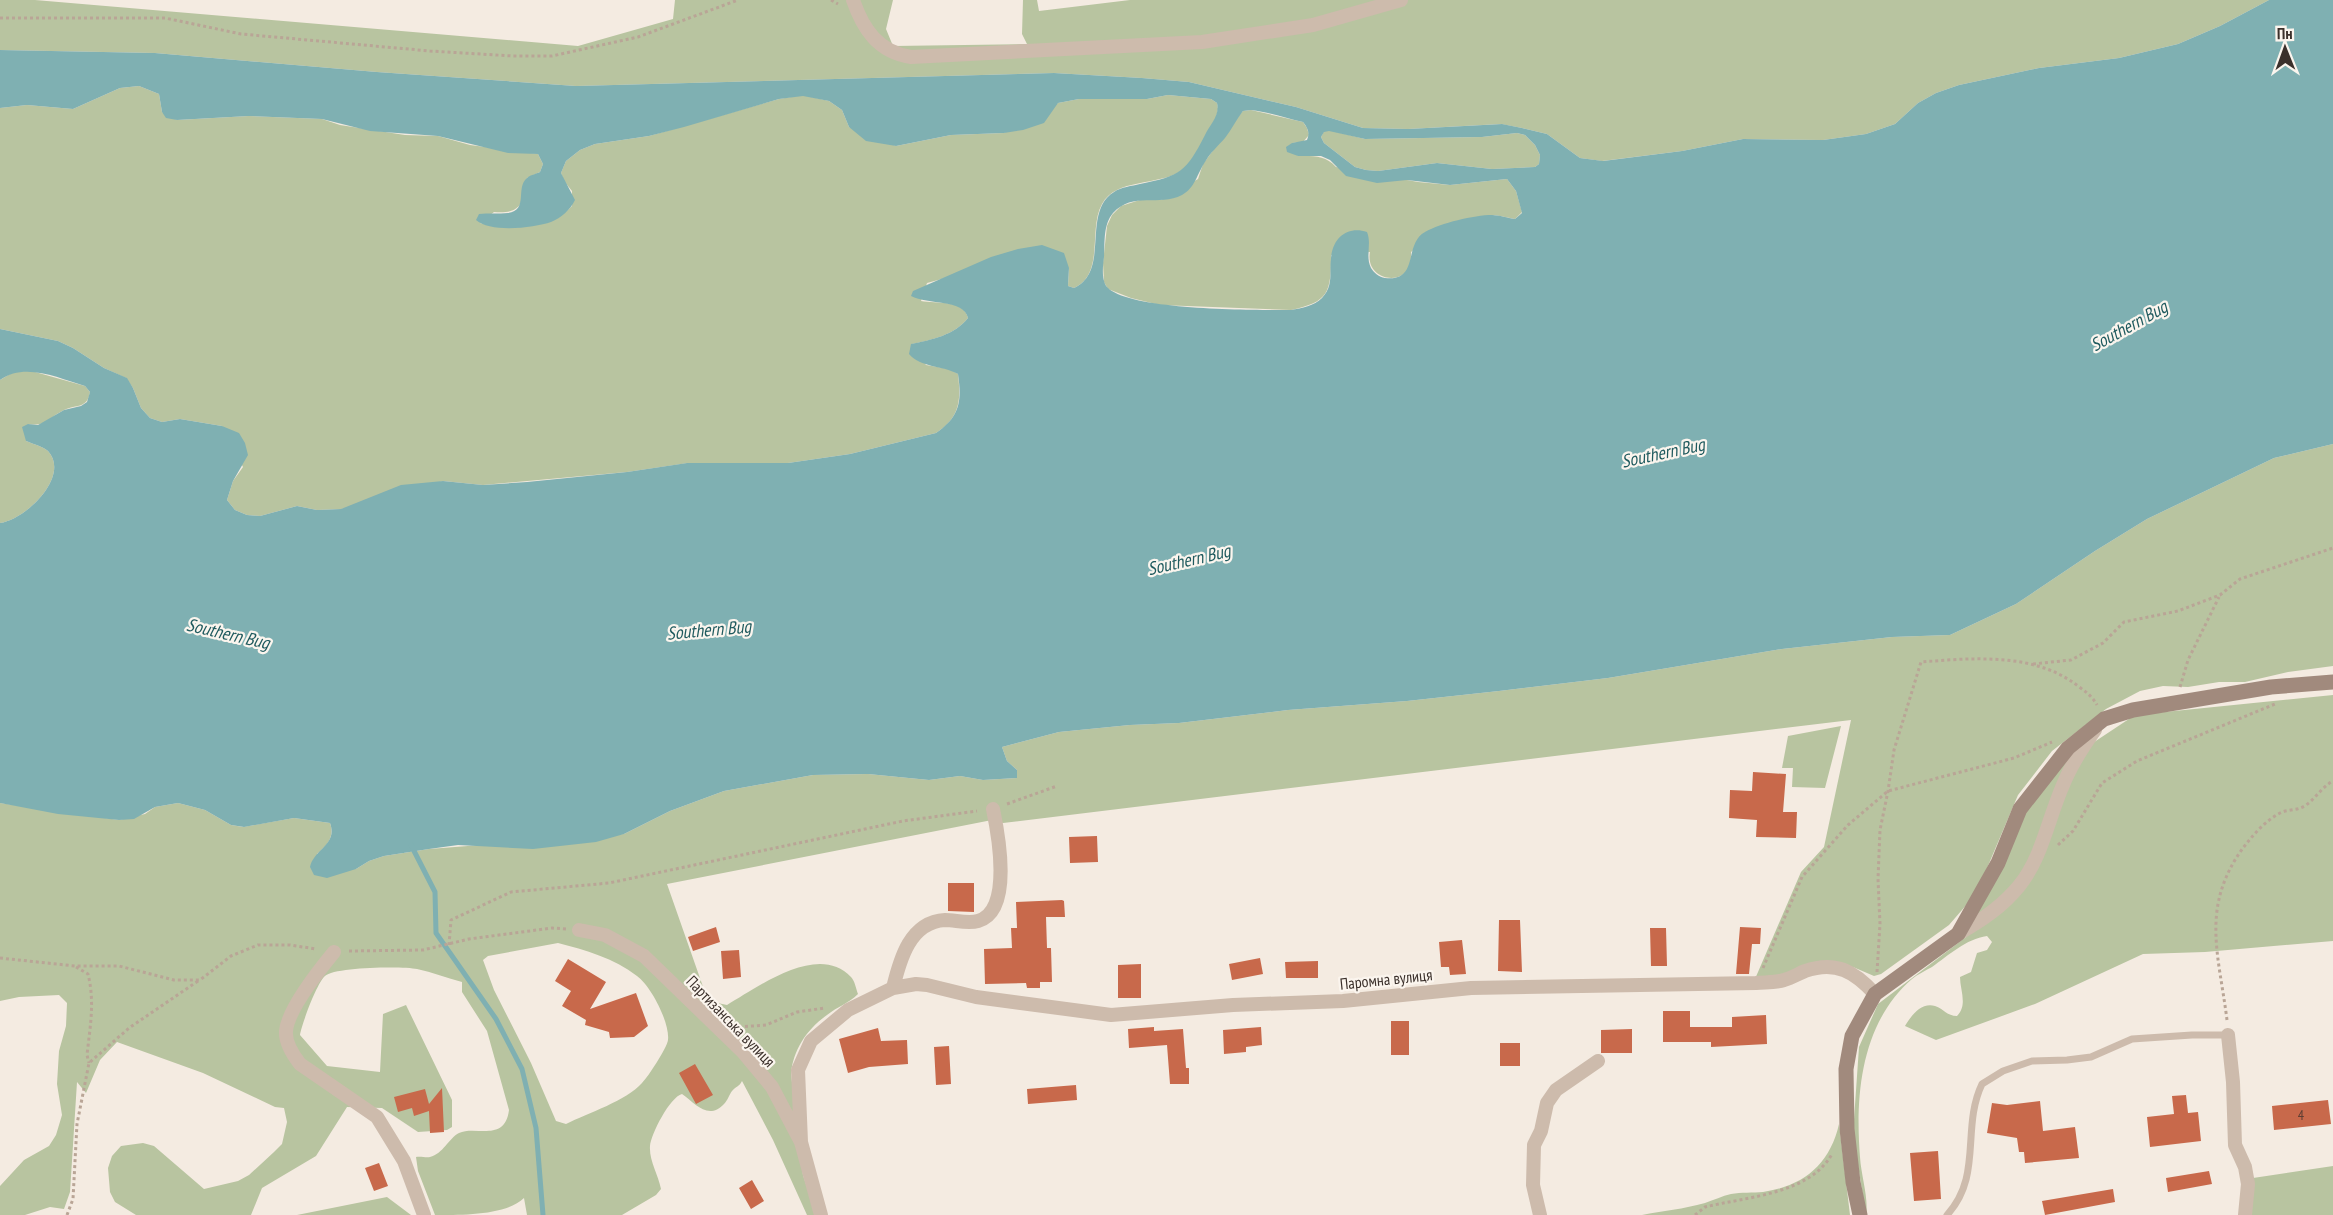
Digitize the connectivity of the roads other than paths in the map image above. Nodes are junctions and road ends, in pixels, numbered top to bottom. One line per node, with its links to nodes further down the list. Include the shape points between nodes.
1 (853, 0): 2 (street, via 859,19 875,41 893,53 911,57 1202,42 1313,25)
2 (1401, 0)
3 (2333, 682): 4 (street, via 2176,702)
4 (2104, 719): 7 (street, via 2068,748 2020,808 1998,863); 7 (street, via 2076,757 2020,885 1987,917)
5 (993, 808): 9 (street, via 1000,841 1000,884 991,911 978,921 943,920 919,930 905,951)
6 (579, 930): 13 (street, Партизанська вулиця, via 605,935 644,956 743,1052 772,1087)
7 (1958, 934): 10 (street)
8 (334, 952): 14 (street, via 289,1019 286,1032 291,1053 300,1064 377,1117 404,1161)
9 (893, 988): 10 (street, Паромна вулиця, via 927,985 976,998 1111,1014 1343,1001 1471,988 1756,983 1784,980 1807,970 1841,968 1854,974); 13 (street, Паромна вулиця, via 848,1010 811,1041 798,1070)
10 (1875, 994): 17 (street, via 1852,1036 1846,1069 1846,1129)
11 (2228, 1035): 18 (lane, via 2132,1039 2091,1057 2032,1061 2003,1071 1982,1084 1974,1113 1968,1178 1962,1195); 19 (street, via 2235,1145 2248,1184)
12 (1598, 1061): 16 (street, via 1556,1090 1546,1103 1534,1145 1533,1185)
13 (801, 1142): 15 (street, Партизанська вулиця)
14 (424, 1215)
15 (821, 1215)
16 (1540, 1215)
17 (1860, 1215)
18 (1947, 1215)
19 (2245, 1215)

